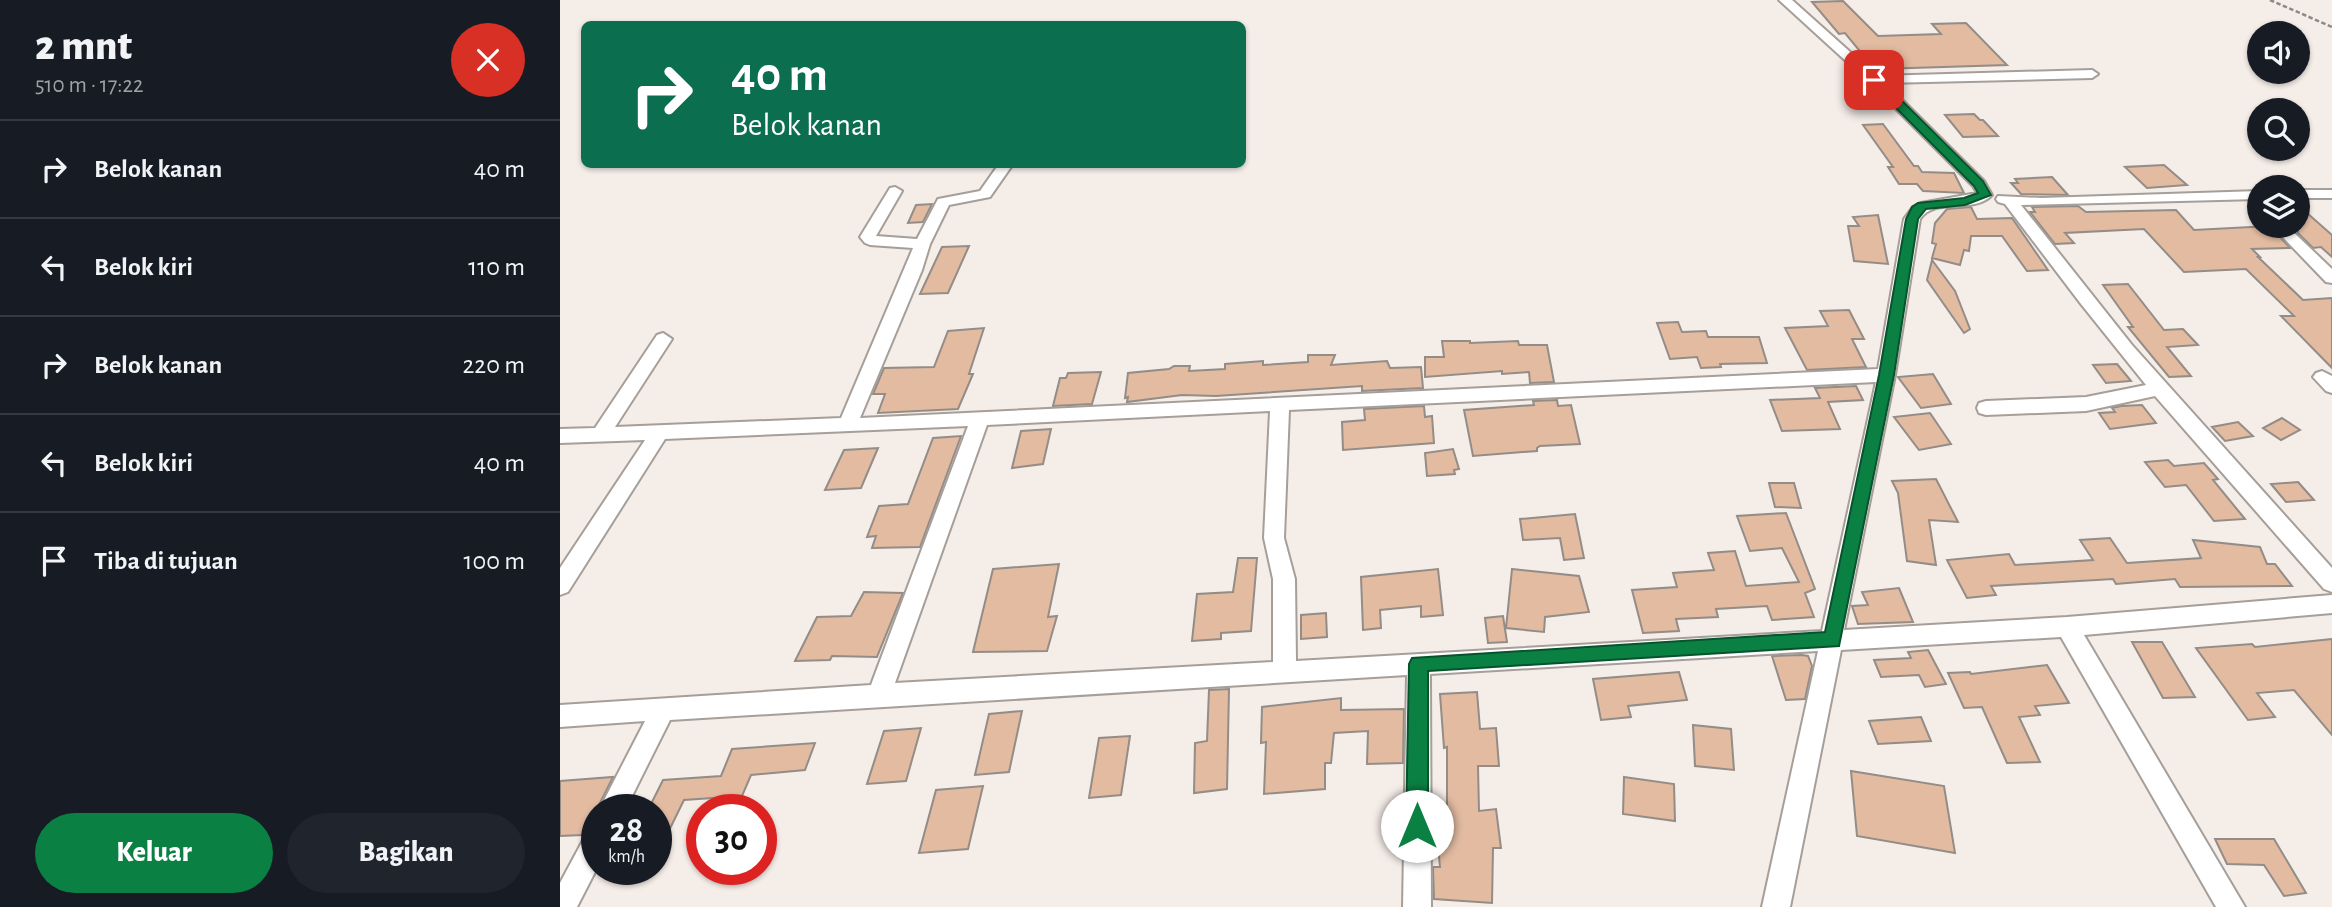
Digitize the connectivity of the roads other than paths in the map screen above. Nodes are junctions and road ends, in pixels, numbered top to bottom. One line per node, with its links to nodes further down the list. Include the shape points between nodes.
1 (1785, 0): 3 (street)
2 (2092, 74): 3 (street)
3 (1874, 80): 8 (street)
4 (1003, 168): 12 (street, via 985,194 940,205)
5 (895, 191): 12 (street, via 868,237)
6 (2310, 194): 7 (street)
7 (2332, 194)
8 (1985, 195): 10 (street); 15 (street, via 1916,209)
9 (2247, 195): 10 (street)
10 (2011, 201): 16 (street, via 2052,260)
11 (2291, 238): 13 (street)
12 (922, 244): 20 (street)
13 (2332, 278)
14 (663, 339): 22 (street)
15 (1886, 375): 17 (street); 28 (street)
16 (2158, 389): 18 (street, via 2086,404); 24 (street)
17 (1280, 404): 19 (street); 30 (street, via 1274,538 1284,579)
18 (1986, 408)
19 (980, 419): 20 (street); 31 (street)
20 (848, 425): 21 (street)
21 (659, 433): 22 (street); 25 (street)
22 (600, 435): 23 (street)
23 (560, 436)
24 (2332, 583)
25 (560, 586)
26 (2332, 604): 27 (street)
27 (2067, 627): 28 (street); 39 (street)
28 (1832, 640): 29 (street); 38 (street)
29 (1419, 664): 30 (street); 37 (street)
30 (1285, 671): 31 (street)
31 (879, 695): 32 (street)
32 (663, 710): 33 (street); 34 (street)
33 (560, 716)
34 (620, 794)
35 (581, 871): 36 (street)
36 (562, 907)
37 (1417, 907)
38 (1776, 907)
39 (2231, 907)

